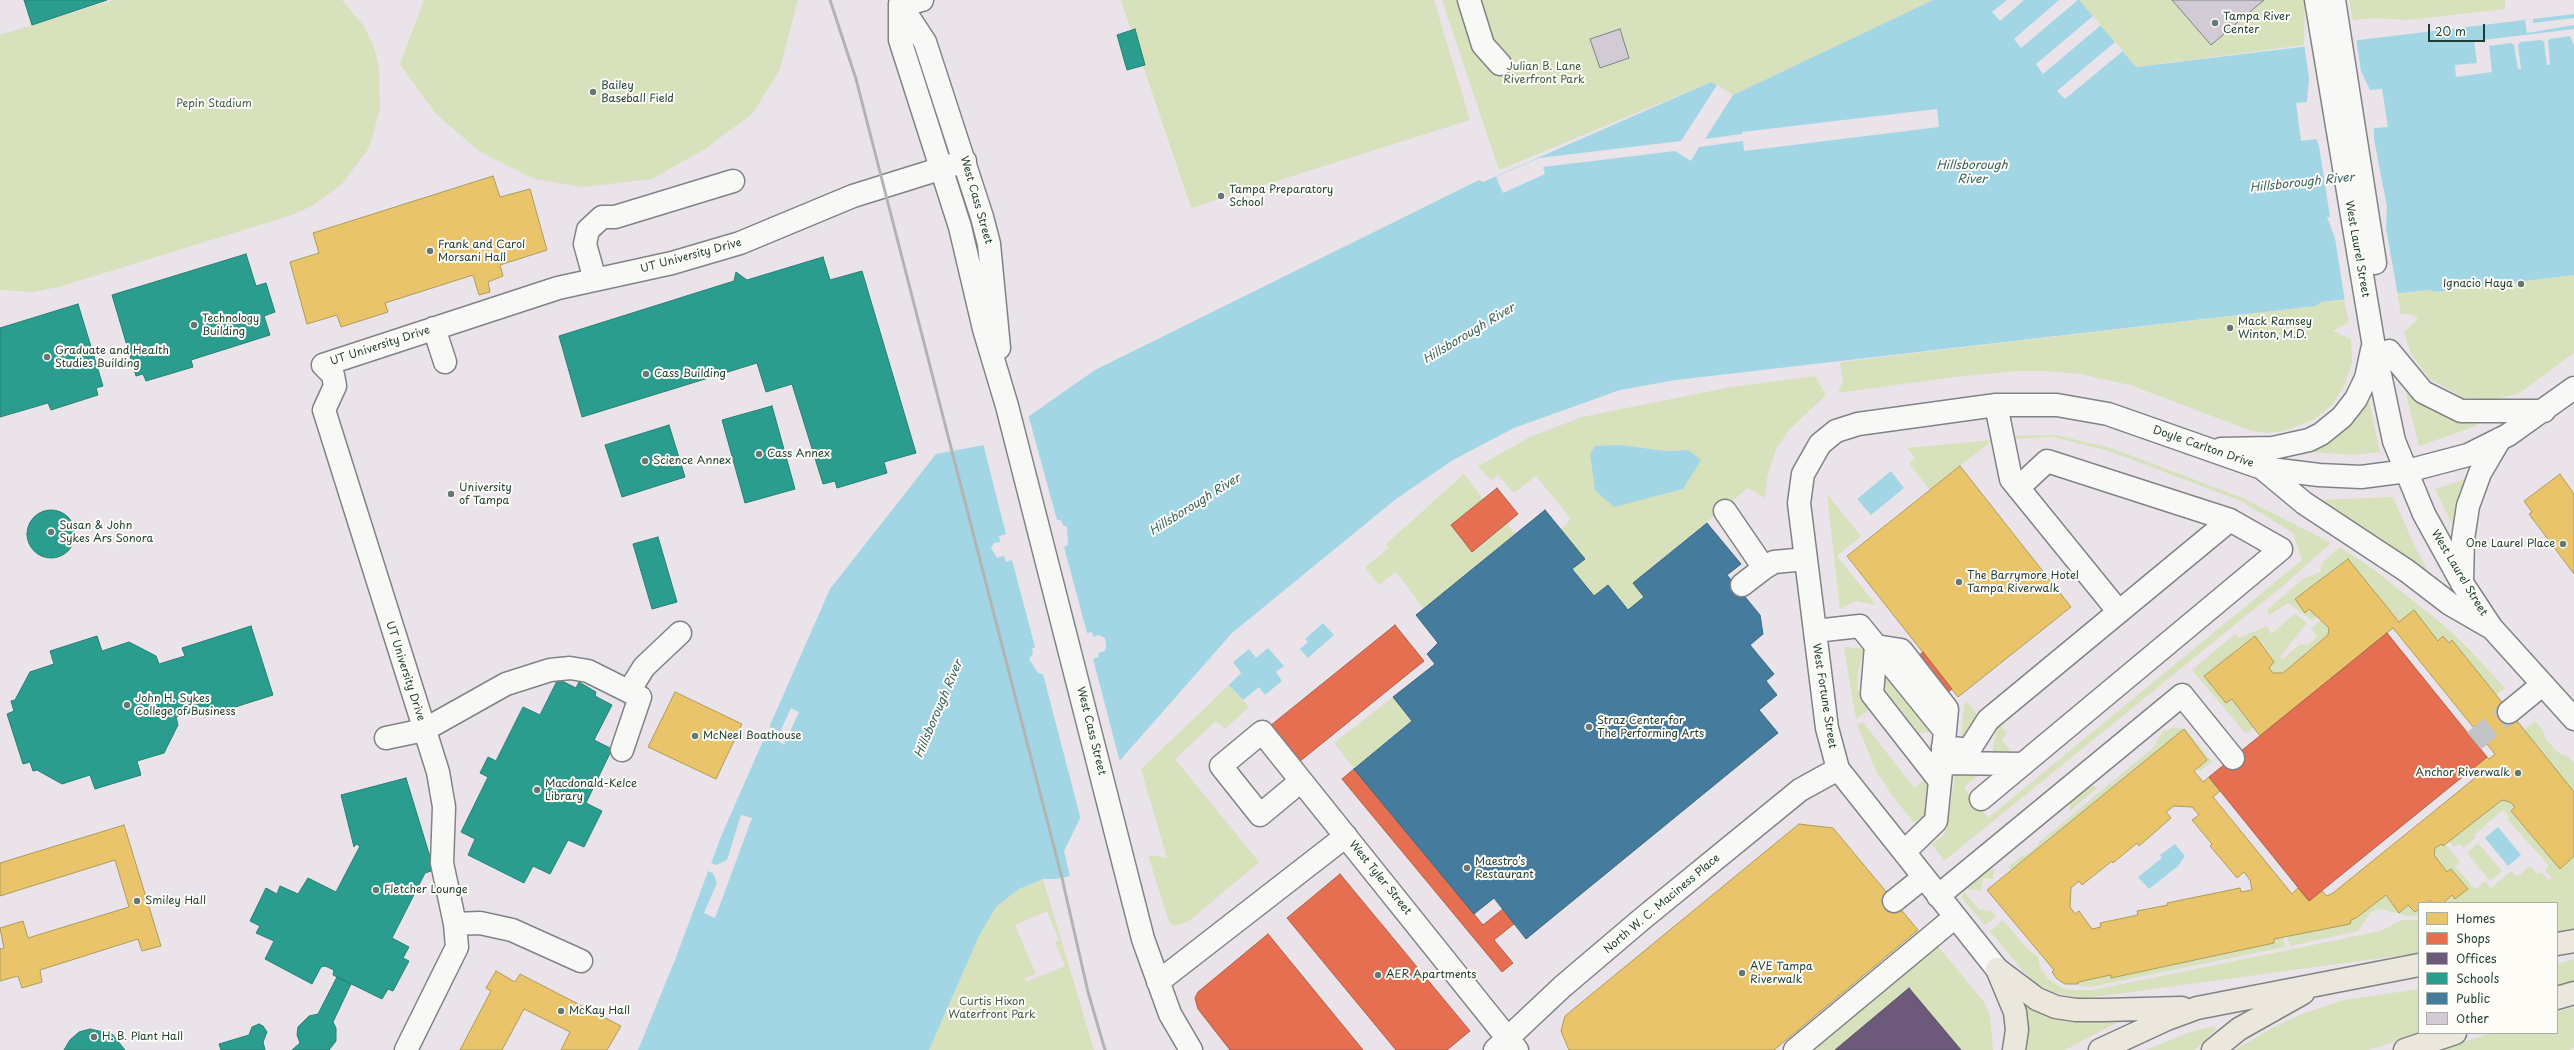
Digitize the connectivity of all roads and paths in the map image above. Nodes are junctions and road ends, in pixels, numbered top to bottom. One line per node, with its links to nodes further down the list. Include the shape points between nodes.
1 (922, 0): 3 (street)
2 (1469, 0): 5 (street, via 1483,45)
3 (899, 3): 6 (street, West Cass Street, via 925,42); 7 (street, West Cass Street, via 900,40)
4 (2325, 8): 11 (street, West Laurel Street)
5 (1500, 64)
6 (965, 161): 7 (street, UT University Drive); 15 (street, West Cass Street, via 989,244 998,344)
7 (943, 168): 9 (street, UT University Drive, via 853,196 740,243 672,263); 15 (street, West Cass Street, via 984,329)
8 (733, 181): 9 (street, via 615,217 602,217 588,230 585,244)
9 (595, 280): 10 (street, UT University Drive, via 558,288)
10 (434, 328): 12 (street); 38 (street, UT University Drive, via 323,365 333,375 335,386 324,410)
11 (2380, 339): 16 (street, via 2423,392 2461,410); 19 (street, via 2362,389 2342,417 2321,434 2309,440 2273,448); 21 (street, West Laurel Street, via 2394,442)
12 (444, 362)
13 (2574, 388): 16 (street, Doyle Carlton Drive)
14 (1996, 405): 18 (street, Doyle Carlton Drive, via 1858,424 1836,431); 19 (street, Doyle Carlton Drive, via 2057,405 2108,414); 22 (street, via 2011,479)
15 (1007, 406): 60 (street, West Cass Street, via 1142,939)
16 (2544, 411): 17 (street, Doyle Carlton Drive)
17 (2500, 439): 21 (street, Doyle Carlton Drive, via 2468,455); 27 (street, via 2480,473 2468,506 2463,539)
18 (1820, 444): 25 (street, West Fortune Street, via 1803,474 1799,503)
19 (2206, 449): 20 (street, Doyle Carlton Drive)
20 (2262, 468): 21 (street, Doyle Carlton Drive, via 2361,477); 30 (street, via 2304,503 2407,571 2450,604)
21 (2407, 471): 27 (street, West Laurel Street, via 2424,514)
22 (2018, 488): 24 (street, via 2046,461); 29 (street)
23 (1725, 511): 26 (street)
24 (2230, 520): 29 (street); 43 (street, via 2281,549)
25 (1806, 559): 26 (street, via 1774,562); 31 (street, West Fortune Street)
26 (1764, 568): 28 (street)
27 (2462, 583): 30 (street, West Laurel Street)
28 (1742, 585)
29 (2119, 612): 41 (street, via 1988,720 1969,750)
30 (2491, 627): 34 (street, West Laurel Street)
31 (1815, 631): 33 (street, via 1860,626); 44 (street, West Fortune Street, via 1830,743)
32 (680, 633): 35 (street, via 644,667)
33 (1876, 646): 41 (street); 41 (street, via 1872,694)
34 (2542, 685): 36 (street); 37 (street, West Laurel Street)
35 (629, 691): 38 (street, via 588,671 557,669 499,687); 40 (street, via 640,697)
36 (2509, 712)
37 (2574, 720)
38 (424, 730): 39 (street); 53 (street, UT University Drive, via 444,806 442,863)
39 (386, 738)
40 (622, 750)
41 (1942, 755): 43 (street); 48 (street, via 1936,822)
42 (2233, 758): 50 (street, via 2182,695)
43 (2023, 764): 46 (street)
44 (1838, 769): 48 (street, West Fortune Street); 65 (street, North W. C. Maciness Place, via 1800,790 1642,919 1562,987)
45 (1301, 782): 47 (street)
46 (1981, 799)
47 (1346, 836): 60 (street, West Tyler Street); 65 (street, West Tyler Street)
48 (1904, 852): 49 (street, West Fortune Street)
49 (1924, 877): 50 (street, West Fortune Street); 51 (street)
50 (1938, 896): 52 (street, West Fortune Street)
51 (1894, 901)
52 (1955, 916): 58 (street, West Fortune Street); 68 (street)
53 (455, 924): 56 (street, via 480,923 512,930); 66 (street, UT University Drive, via 458,947)
54 (2574, 941): 55 (main road)
55 (2558, 944)
56 (581, 961)
57 (2418, 966): 59 (main road)
58 (1997, 969): 63 (main road, via 2037,999 2056,1007 2096,1010); 69 (main road, via 2015,1012 2017,1030)
59 (2329, 981): 63 (main road); 71 (main road, via 2263,1015)
60 (1158, 982): 67 (street, West Cass Street, via 1170,1014)
61 (2574, 993): 62 (main road)
62 (2558, 998)
63 (2197, 1008): 70 (main road)
64 (2452, 1034): 72 (main road)
65 (1507, 1046)
66 (406, 1050)
67 (1191, 1050)
68 (1795, 1050)
69 (2014, 1050)
70 (2100, 1050)
71 (2212, 1050)
72 (2405, 1050)

